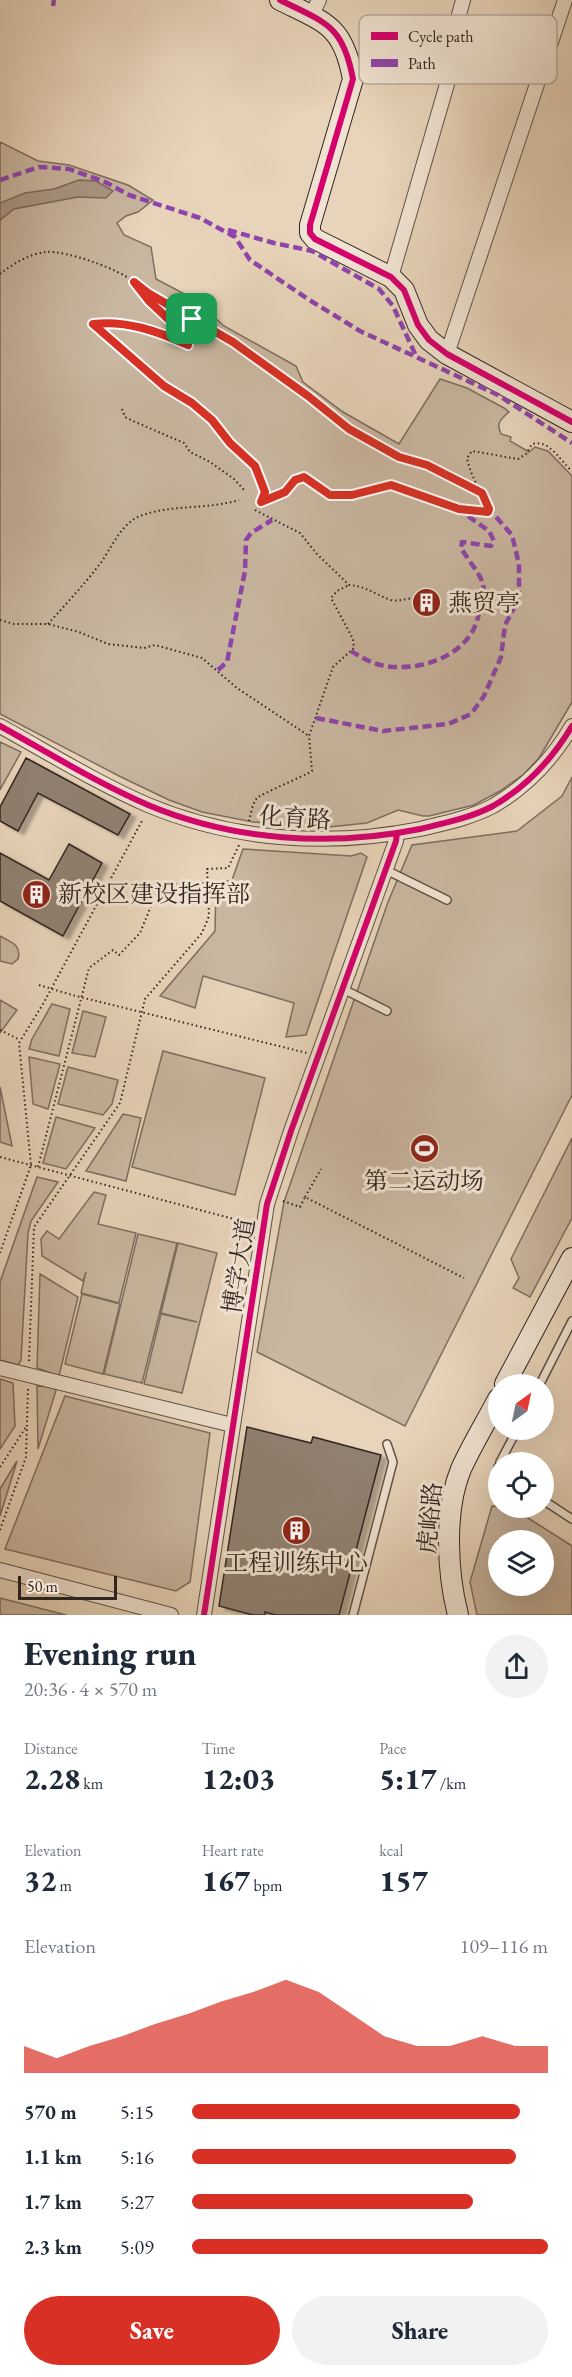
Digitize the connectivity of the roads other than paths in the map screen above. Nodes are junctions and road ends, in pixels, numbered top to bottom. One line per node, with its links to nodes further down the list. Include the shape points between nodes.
1 (280, 0): 4 (street)
2 (463, 0): 5 (street)
3 (565, 0): 6 (street)
4 (315, 8): 9 (street, via 341,39 353,79 310,233)
5 (459, 15)
6 (557, 24)
7 (447, 84): 9 (street)
8 (537, 84): 10 (street)
9 (391, 277): 10 (street, via 404,290 423,332)
10 (447, 354): 11 (street)
11 (572, 422)
12 (0, 726): 14 (street, 化育路, via 149,805 212,826 244,833 334,840)
13 (572, 726): 14 (street, 化育路, via 538,770 494,805 448,823)
14 (397, 834): 15 (street, 博学大道)
15 (386, 870): 16 (lane); 17 (street, 博学大道)
16 (447, 900)
17 (343, 989): 18 (lane); 25 (street, 博学大道, via 267,1204)
18 (387, 1011)
19 (572, 1258): 22 (street)
20 (572, 1321): 23 (lane)
21 (0, 1368): 25 (street)
22 (511, 1374)
23 (545, 1374)
24 (488, 1418): 33 (street, 虎峪路, via 461,1470 453,1500 452,1590)
25 (232, 1425): 31 (street, 博学大道)
26 (387, 1444): 32 (lane, via 393,1462)
27 (554, 1507): 28 (lane)
28 (572, 1519)
29 (0, 1570): 30 (street)
30 (171, 1615)
31 (204, 1615)
32 (353, 1615)
33 (458, 1615)

